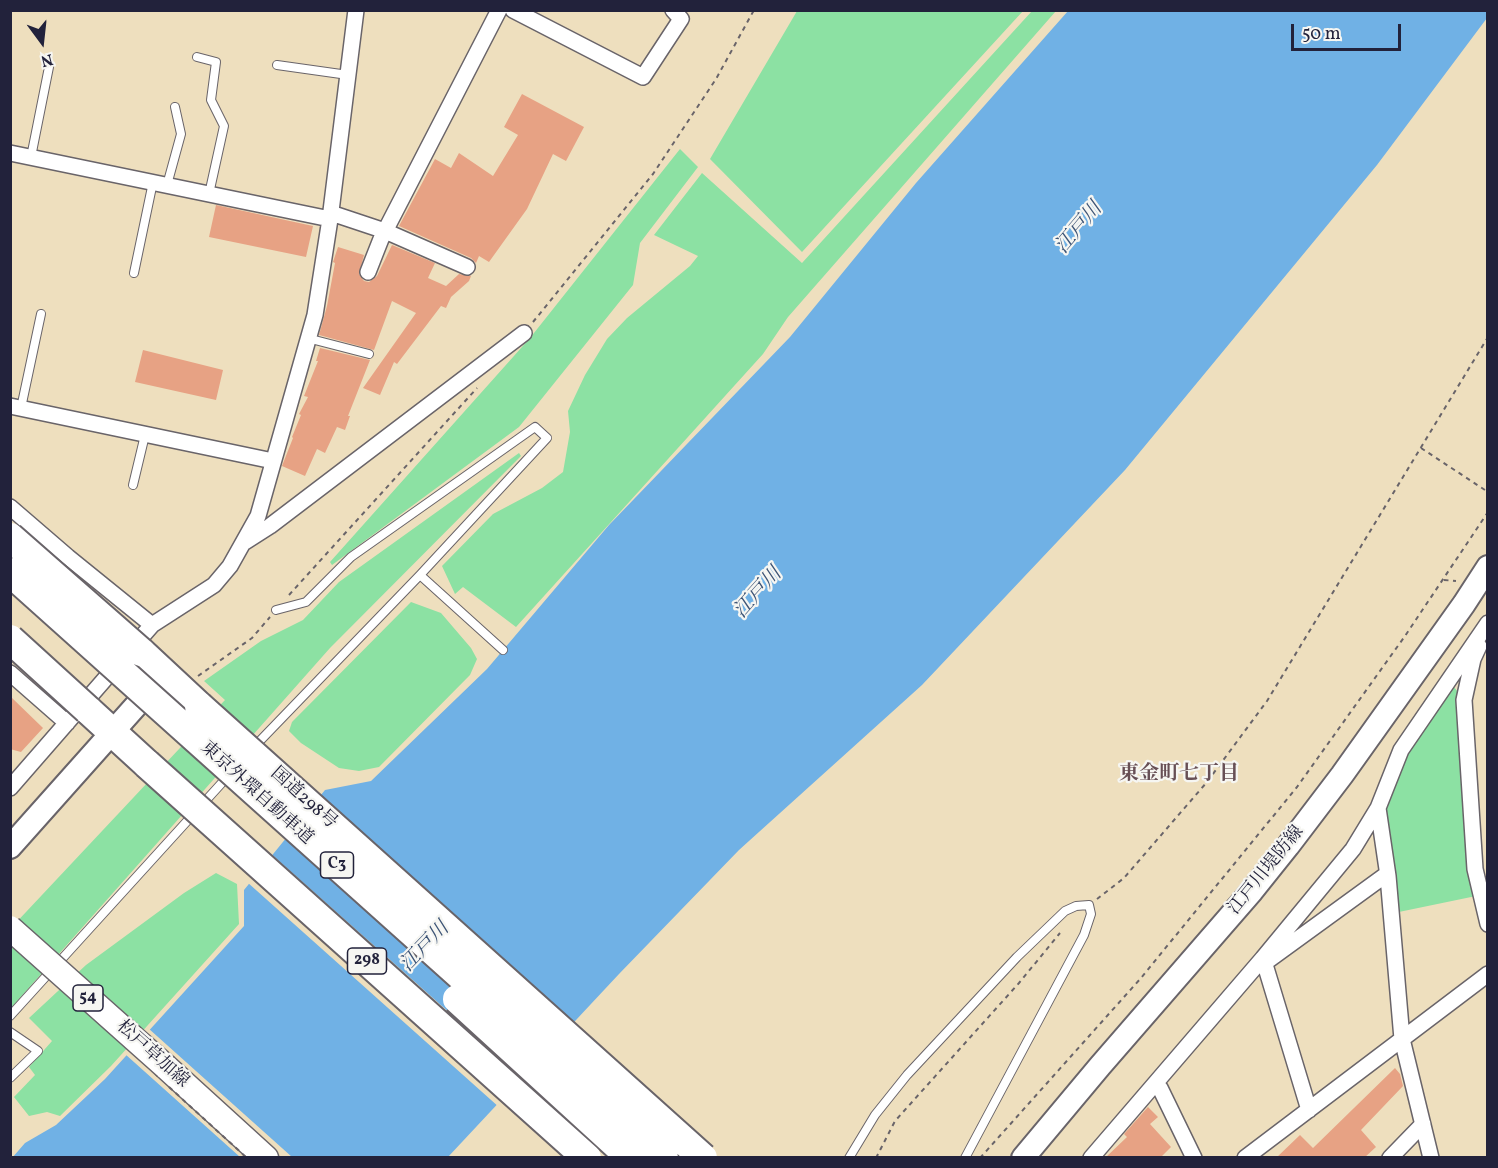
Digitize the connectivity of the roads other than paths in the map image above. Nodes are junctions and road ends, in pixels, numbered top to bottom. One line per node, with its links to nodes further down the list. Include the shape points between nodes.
1 (356, 10): 8 (street)
2 (499, 10): 15 (street)
3 (513, 10): 4 (street, via 643,77 681,19)
4 (673, 10)
5 (197, 57): 13 (lane, via 216,62 211,100 224,126)
6 (277, 65): 8 (lane)
7 (49, 67): 11 (lane)
8 (348, 75): 14 (street)
9 (175, 107): 12 (lane, via 181,134)
10 (10, 153): 11 (street)
11 (31, 157): 12 (street)
12 (160, 183): 13 (street); 18 (lane)
13 (209, 194): 14 (street)
14 (330, 216): 15 (street); 21 (street)
15 (385, 231): 16 (street); 17 (street)
16 (467, 267)
17 (368, 272)
18 (134, 273)
19 (41, 314): 23 (lane)
20 (524, 333): 29 (street)
21 (308, 338): 22 (lane); 25 (street)
22 (369, 354)
23 (16, 407): 24 (street)
24 (145, 435): 25 (street); 26 (lane)
25 (273, 461): 29 (street, via 258,516)
26 (134, 484)
27 (10, 507): 36 (street)
28 (10, 537): 41 (highway, 国道298号, bridge)
29 (243, 543): 36 (street, via 214,585)
30 (1488, 567): 66 (main road, 江戸川堤防線, via 1342,775 1267,873)
31 (10, 572): 62 (highway, 東京外環自動車道 / C3, bridge)
32 (420, 575): 34 (lane, via 547,438 535,427 351,557 306,602); 39 (lane); 52 (lane, via 274,725)
33 (10, 596): 61 (highway, 東京外環自動車道 / C3, bridge)
34 (276, 610)
35 (1488, 623): 45 (street, via 1401,750)
36 (152, 626): 42 (street)
37 (1488, 628): 48 (street, via 1473,659 1464,700 1475,869)
38 (10, 639): 42 (highway, 298, bridge)
39 (503, 650)
40 (10, 673): 42 (street)
41 (165, 674): 43 (main road); 63 (highway, 国道298号, bridge)
42 (77, 716): 43 (highway, 298); 44 (street)
43 (112, 732): 46 (main road); 60 (highway, 298, bridge)
44 (10, 788)
45 (1378, 808): 47 (street); 50 (street, via 1353,849)
46 (10, 847)
47 (1387, 874): 50 (street); 54 (street)
48 (1488, 924)
49 (10, 928): 59 (main road, 松戸草加線 / 54, bridge)
50 (1264, 961): 56 (street); 57 (street)
51 (1488, 974): 54 (street)
52 (10, 1016)
53 (10, 1032): 55 (lane, via 38,1051)
54 (1402, 1039): 57 (street); 58 (street)
55 (10, 1078)
56 (1155, 1084): 67 (street); 68 (street)
57 (1309, 1110): 69 (street)
58 (1423, 1124): 70 (street); 71 (street)
59 (266, 1158)
60 (586, 1158)
61 (631, 1158)
62 (664, 1158)
63 (703, 1158)
64 (849, 1158): 65 (lane, via 875,1115 907,1075 1017,957 1065,911 1089,905 1091,914 1084,935)
65 (965, 1158)
66 (1023, 1158)
67 (1091, 1158)
68 (1194, 1158)
69 (1245, 1158)
70 (1390, 1158)
71 (1431, 1158)

